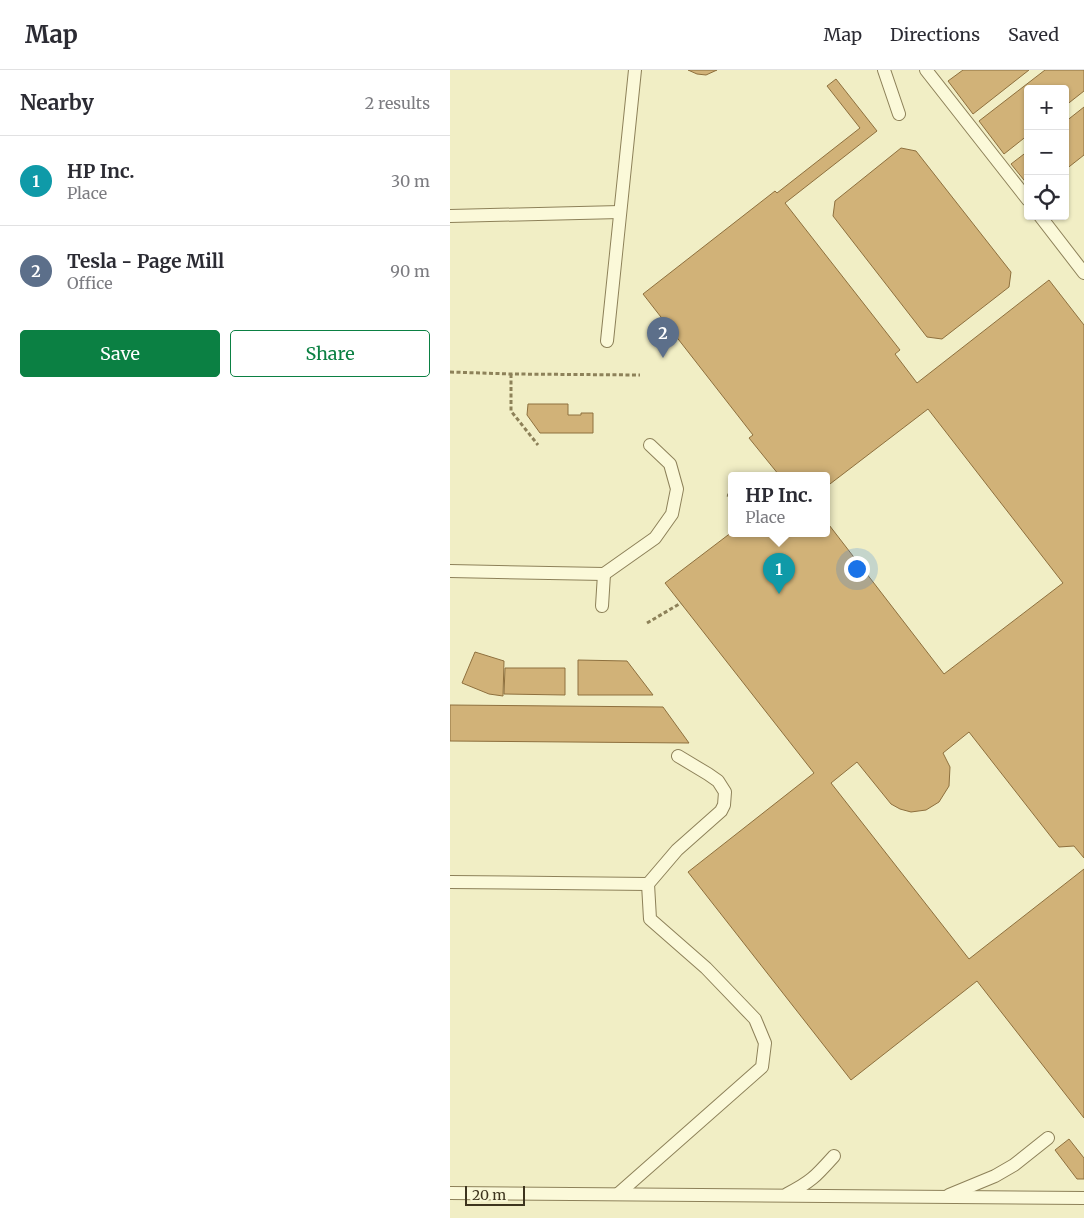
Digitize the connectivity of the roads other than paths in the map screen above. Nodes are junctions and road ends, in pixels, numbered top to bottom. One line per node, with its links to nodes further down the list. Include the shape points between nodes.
1 (635, 70): 6 (lane)
2 (884, 70): 4 (lane)
3 (926, 70): 5 (lane)
4 (899, 114)
5 (1024, 195)
6 (620, 212): 7 (lane); 10 (lane)
7 (450, 216)
8 (1043, 220): 9 (lane)
9 (1084, 273)
10 (607, 341)
11 (650, 445): 13 (lane, via 670,464 677,489 672,514 656,538)
12 (450, 571): 13 (lane)
13 (604, 574): 14 (lane)
14 (602, 606)
15 (678, 756): 17 (lane, via 718,781 726,799 721,810 676,850)
16 (450, 882): 17 (lane)
17 (648, 884): 21 (lane, via 650,919 706,968 756,1019 765,1043 762,1067)
18 (1048, 1138): 23 (lane, via 995,1176 948,1195)
19 (834, 1156): 22 (lane, via 807,1184)
20 (450, 1192): 21 (lane)
21 (618, 1194): 22 (lane)
22 (784, 1195): 23 (lane)
23 (934, 1197): 24 (lane)
24 (1084, 1198)

